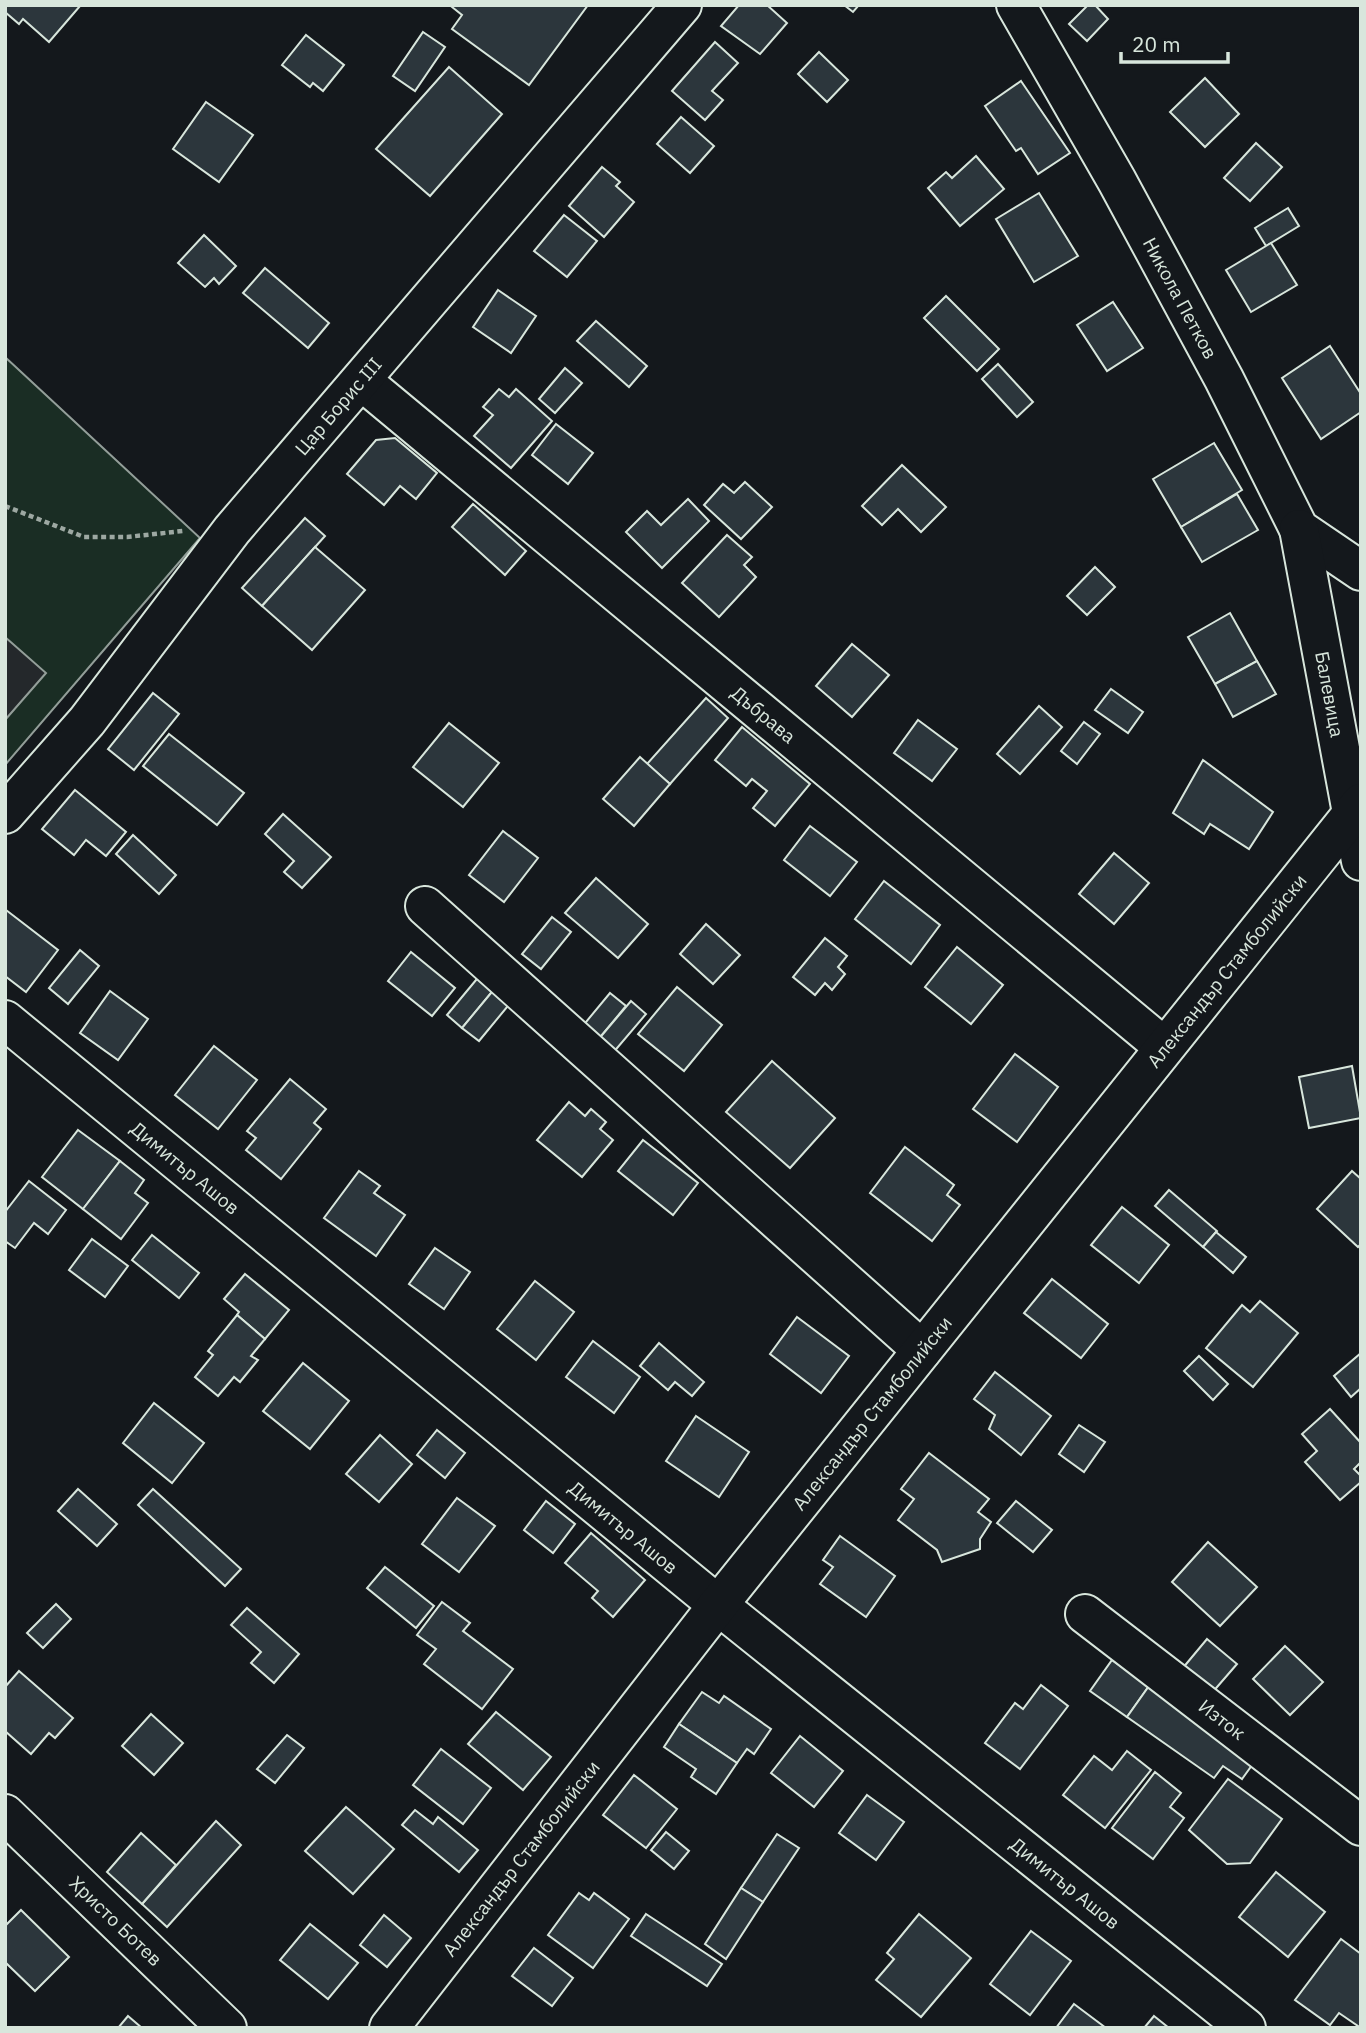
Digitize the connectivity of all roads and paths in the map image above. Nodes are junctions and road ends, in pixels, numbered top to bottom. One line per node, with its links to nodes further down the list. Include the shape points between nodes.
1 (1016, 5): 5 (street, Никола Петков, via 1224,379)
2 (672, 12): 3 (street, Цар Борис III, via 640,56)
3 (362, 381): 6 (street, Цар Борис III); 13 (street, Дъбрава)
4 (5, 506): 6 (path, via 84,537)
5 (1299, 529): 7 (street, Никола Петков); 8 (street, Балевица)
6 (232, 530): 9 (street, Цар Борис III, via 87,721)
7 (1361, 572)
8 (1356, 810): 10 (street, Балевица); 13 (street, Александър Стамболийски)
9 (5, 814)
10 (1361, 861)
11 (425, 906): 14 (street)
12 (5, 1020): 15 (street, Димитър Ашов)
13 (1164, 1047): 14 (street, Александър Стамболийски)
14 (922, 1350): 15 (street, Александър Стамболийски)
15 (718, 1605): 20 (street, Александър Стамболийски); 21 (street, Димитър Ашов)
16 (1085, 1614): 18 (street, Изток)
17 (5, 1814): 19 (street, Христо Ботев)
18 (1361, 1826)
19 (227, 2028)
20 (389, 2028)
21 (1246, 2028)

